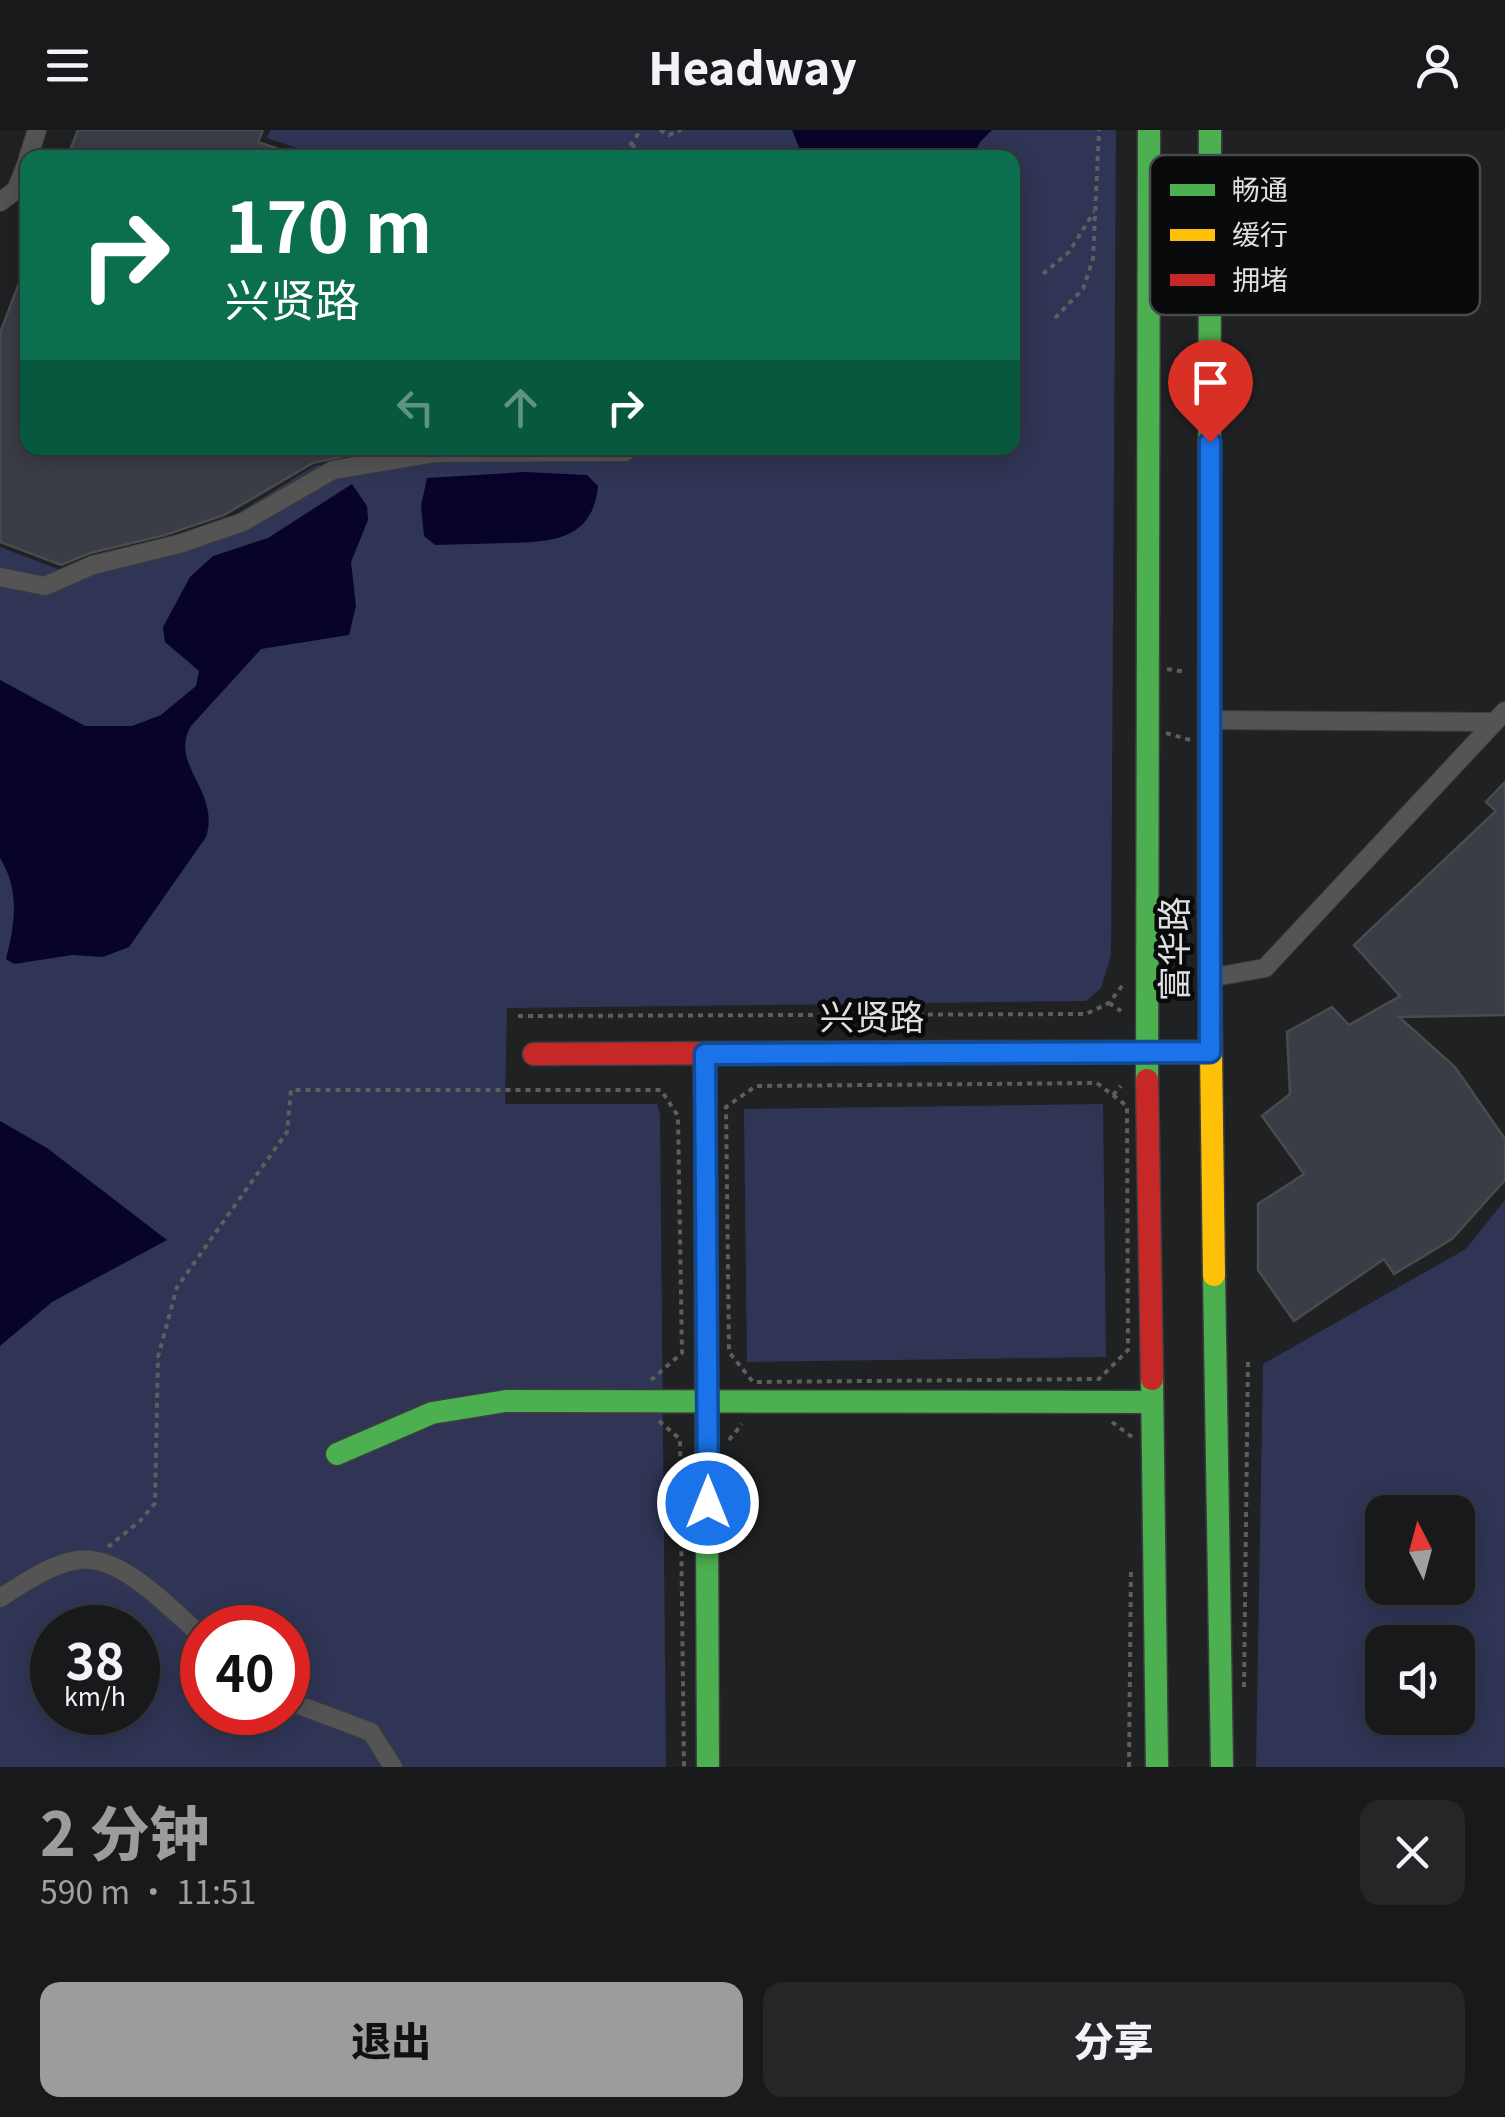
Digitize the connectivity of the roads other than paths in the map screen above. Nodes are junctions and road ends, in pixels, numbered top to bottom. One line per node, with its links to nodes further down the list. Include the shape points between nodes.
1 (1149, 130): 10 (street, 富华路)
2 (20, 180): 3 (street)
3 (0, 202)
4 (1210, 315): 8 (street, 富华路)
5 (410, 455): 6 (street, via 333,470 243,522 44,586)
6 (0, 577)
7 (1500, 717): 8 (street); 9 (street, via 1265,968)
8 (1210, 720): 9 (street, 富华路)
9 (1210, 978): 11 (street, 富华路)
10 (1147, 1052): 11 (street, 兴贤路); 13 (street, 兴贤路); 15 (street, 富华路)
11 (1210, 1052): 23 (street, 富华路)
12 (534, 1054): 13 (street, 兴贤路)
13 (705, 1054): 14 (street)
14 (707, 1400): 15 (street); 16 (street, via 506,1402 432,1413); 21 (street)
15 (1151, 1402): 22 (street, 富华路)
16 (337, 1454)
17 (0, 1598): 18 (street, via 80,1560 121,1568)
18 (180, 1618)
19 (310, 1708): 20 (street, via 372,1732)
20 (393, 1767)
21 (708, 1767)
22 (1158, 1767)
23 (1222, 1767)

